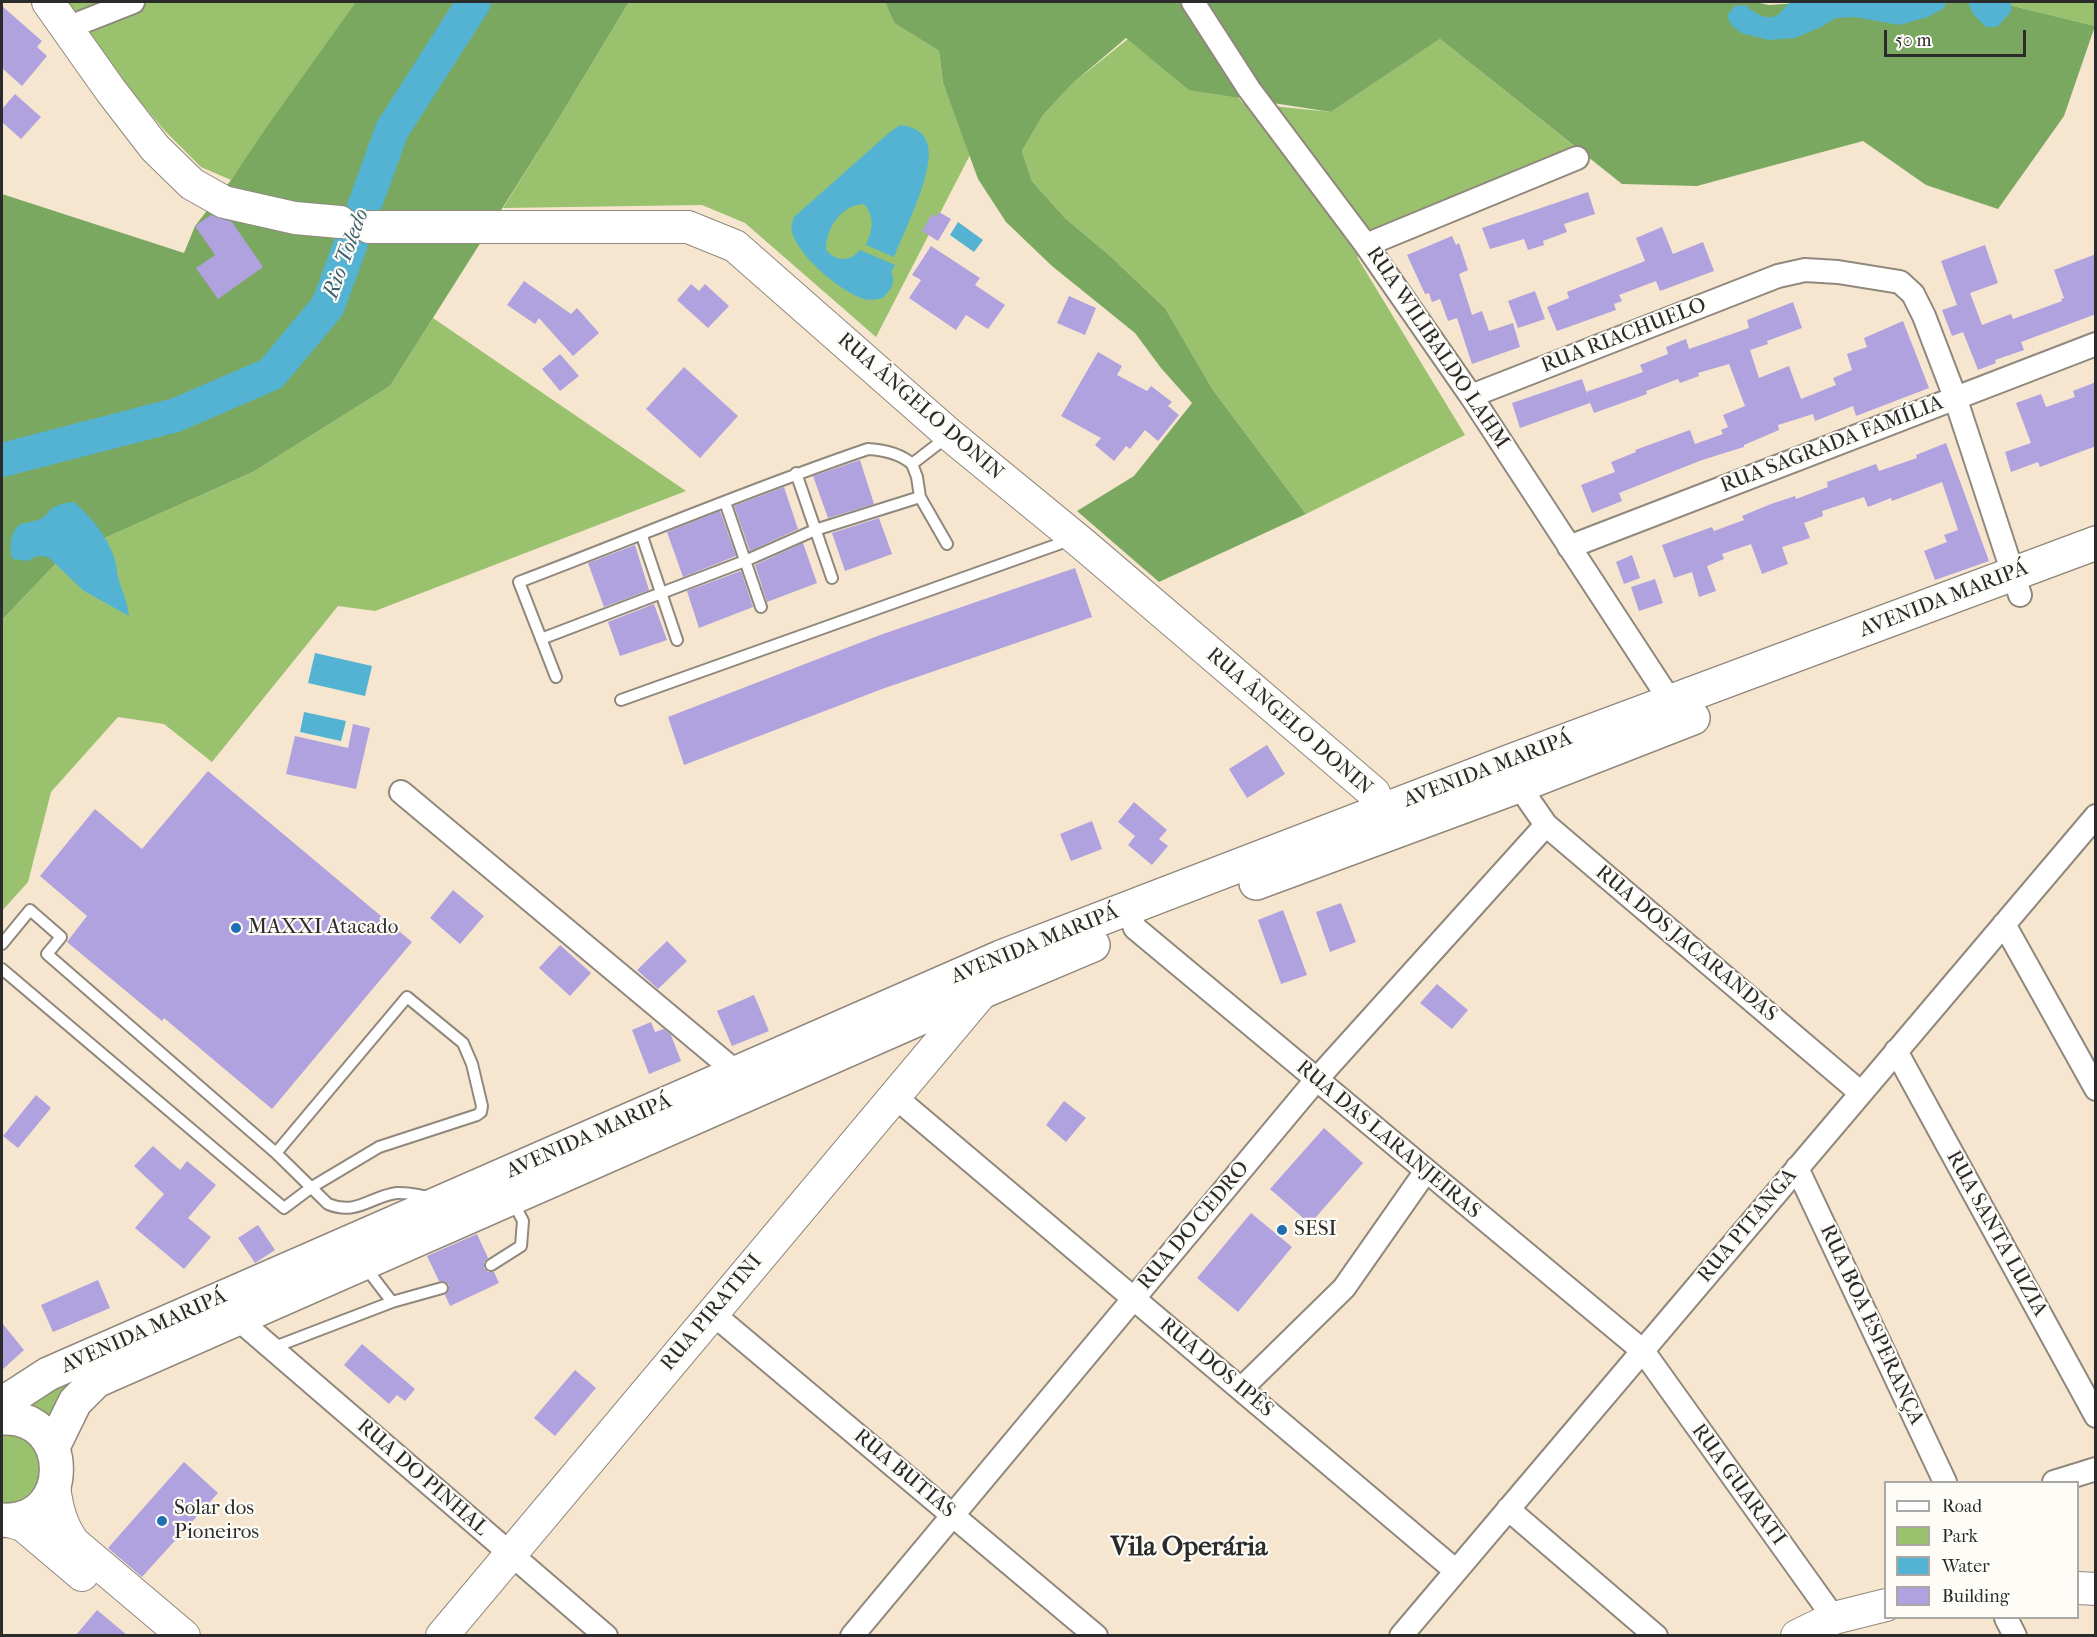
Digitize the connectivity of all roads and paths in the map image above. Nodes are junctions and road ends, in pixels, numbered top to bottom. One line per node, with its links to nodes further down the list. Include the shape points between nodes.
1 (48, 2): 4 (street, RUA ÂNGELO DONIN)
2 (134, 2): 4 (street)
3 (1193, 2): 6 (street, RUA WILIBALDO LAHM, via 1249,89)
4 (66, 28): 10 (street, RUA ÂNGELO DONIN, via 155,148 192,184 224,202 296,218 354,224 688,227 735,246)
5 (1577, 158): 6 (street)
6 (1366, 244): 8 (street, RUA WILIBALDO LAHM)
7 (2096, 344): 9 (street, RUA SAGRADA FAMÍLIA)
8 (1471, 396): 9 (street, RUA RIACHUELO, via 1778,276 1805,270 1900,282 1913,294 1924,316); 20 (street, RUA WILIBALDO LAHM)
9 (1955, 397): 20 (street, RUA SAGRADA FAMÍLIA); 24 (street)
10 (950, 435): 11 (lane); 17 (street, RUA ÂNGELO DONIN)
11 (912, 464): 12 (lane, via 868,449); 13 (lane)
12 (796, 473): 14 (lane); 15 (lane)
13 (920, 496): 15 (lane); 19 (lane)
14 (724, 502): 16 (lane); 21 (lane)
15 (815, 530): 21 (lane); 23 (lane)
16 (642, 536): 25 (lane); 27 (lane, via 519,582)
17 (1076, 538): 30 (lane); 35 (street, RUA ÂNGELO DONIN, via 1374,793)
18 (2096, 543): 24 (main road, AVENIDA MARIPÁ)
19 (947, 544)
20 (1569, 547): 31 (street, RUA WILIBALDO LAHM)
21 (745, 561): 25 (lane); 26 (lane)
22 (2096, 567): 24 (main road, AVENIDA MARIPÁ)
23 (831, 578)
24 (2017, 584): 31 (main road, AVENIDA MARIPÁ)
25 (661, 594): 27 (lane); 28 (lane)
26 (761, 607)
27 (541, 639): 29 (lane)
28 (677, 640)
29 (556, 677)
30 (621, 700)
31 (1675, 713): 32 (main road, AVENIDA MARIPÁ)
32 (1516, 773): 35 (main road, AVENIDA MARIPÁ); 36 (street, RUA DOS JACARANDAS)
33 (401, 792): 44 (street)
34 (2096, 816): 38 (street, RUA PITANGA)
35 (1385, 823): 37 (main road, AVENIDA MARIPÁ)
36 (1546, 825): 45 (street, RUA DO CEDRO); 47 (street, RUA DOS JACARANDAS)
37 (1131, 918): 41 (main road, AVENIDA MARIPÁ); 45 (street, RUA DAS LARANJEIRAS)
38 (2004, 924): 43 (street, RUA PITANGA); 46 (street)
39 (2, 944): 49 (lane, via 30,910 62,937 47,954)
40 (2, 969): 53 (lane, via 284,1208)
41 (979, 980): 42 (main road, AVENIDA MARIPÁ); 48 (street, RUA PIRATINI)
42 (929, 1001): 44 (main road, AVENIDA MARIPÁ); 52 (main road, AVENIDA MARIPÁ)
43 (1896, 1051): 47 (street, RUA PITANGA); 66 (street, RUA SANTA LUZIA)
44 (736, 1072): 52 (main road, AVENIDA MARIPÁ)
45 (1317, 1080): 51 (street, RUA DAS LARANJEIRAS); 58 (street, RUA DO CEDRO)
46 (2096, 1089)
47 (1861, 1093): 50 (street, RUA PITANGA)
48 (894, 1096): 58 (street, RUA DOS IPÊS); 61 (street, RUA PIRATINI)
49 (276, 1153): 53 (lane); 53 (lane, via 407,998 463,1043 472,1064 481,1112 379,1147)
50 (1797, 1168): 63 (street, RUA PITANGA); 70 (street, RUA BOA ESPERANÇA)
51 (1426, 1171): 63 (street, RUA DAS LARANJEIRAS); 64 (street, via 1344,1288)
52 (508, 1186): 54 (main road, AVENIDA MARIPÁ); 55 (main road, AVENIDA MARIPÁ); 56 (lane, via 523,1221 521,1246)
53 (312, 1187): 54 (lane, via 328,1204 339,1208 356,1208 395,1193)
54 (445, 1200): 55 (main road, AVENIDA MARIPÁ)
55 (360, 1251): 59 (lane, via 376,1284); 60 (main road, AVENIDA MARIPÁ)
56 (491, 1265)
57 (442, 1288): 59 (lane)
58 (1134, 1299): 64 (street, RUA DOS IPÊS); 74 (street, RUA DO CEDRO)
59 (392, 1302): 62 (lane)
60 (234, 1307): 62 (street, RUA DO PINHAL); 65 (main road, AVENIDA MARIPÁ, via 48,1374); 68 (main road, AVENIDA MARIPÁ, via 96,1381 75,1402)
61 (712, 1313): 74 (street, RUA BUTIAS); 76 (street, RUA PIRATINI)
62 (272, 1348): 76 (street, RUA DO PINHAL)
63 (1642, 1351): 73 (street, RUA PITANGA); 81 (street, RUA GUARATI)
64 (1241, 1389): 77 (street, RUA DOS IPÊS)
65 (2, 1408)
66 (2096, 1416)
67 (2, 1418): 68 (main road, via 28,1422 43,1432)
68 (53, 1447): 72 (main road, via 57,1460)
69 (2096, 1469): 71 (street)
70 (1945, 1481)
71 (2057, 1481)
72 (54, 1487): 75 (main road, via 41,1507 20,1519); 84 (street, via 60,1519 74,1543)
73 (1508, 1509): 77 (street, RUA PITANGA); 90 (street)
74 (953, 1515): 87 (street, RUA DO CEDRO); 88 (street, RUA BUTIAS)
75 (5, 1520): 83 (street, via 23,1525)
76 (510, 1554): 85 (street, RUA PIRATINI); 86 (street, RUA DO PINHAL)
77 (1456, 1571): 89 (street, RUA PITANGA)
78 (2079, 1588): 79 (street)
79 (2096, 1589)
80 (1884, 1606): 81 (street)
81 (1834, 1618): 91 (street)
82 (2007, 1619): 92 (street)
83 (154, 1635)
84 (184, 1635)
85 (442, 1635)
86 (606, 1635)
87 (852, 1635)
88 (1096, 1635)
89 (1401, 1635)
90 (1656, 1635)
91 (1797, 1635)
92 (2015, 1635)

